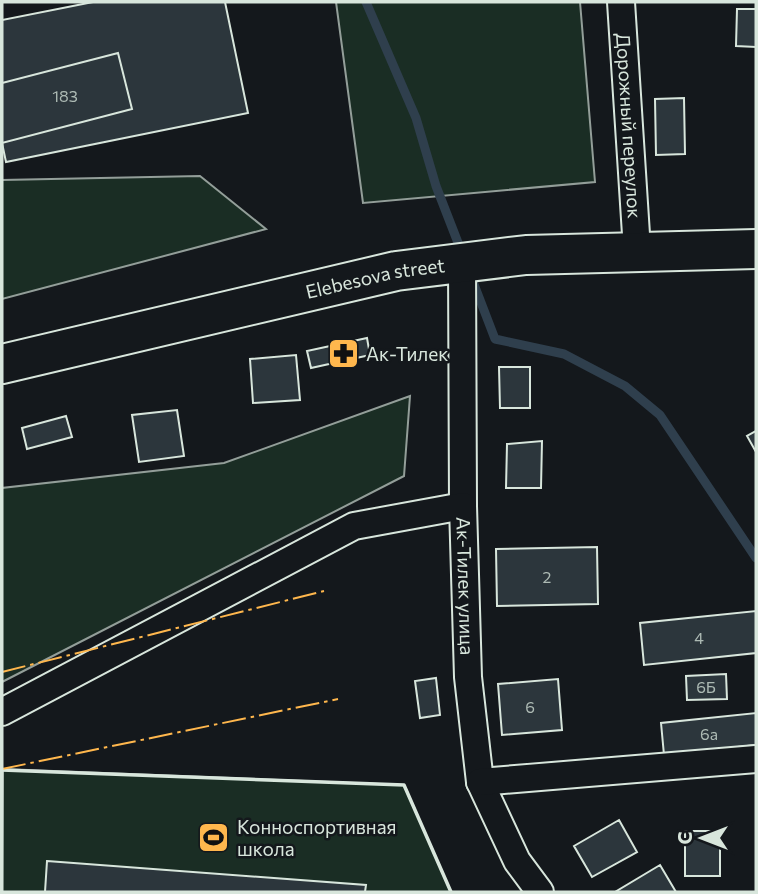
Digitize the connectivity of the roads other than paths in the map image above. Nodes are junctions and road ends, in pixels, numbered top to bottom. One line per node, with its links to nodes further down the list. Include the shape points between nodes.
1 (621, 2): 3 (street, Дорожный переулок)
2 (756, 249): 3 (main road, Elebesova street)
3 (636, 250): 4 (main road, Elebesova street)
4 (462, 262): 5 (main road, Elebesova street, via 396,271); 6 (street, Ак-Тилек улица)
5 (2, 364)
6 (463, 506): 7 (street, via 354,526); 9 (street, Ак-Тилек улица, via 468,677)
7 (2, 712)
8 (756, 759): 9 (street)
9 (480, 782): 10 (street, Ак-Тилек улица, via 517,862)
10 (540, 892)

